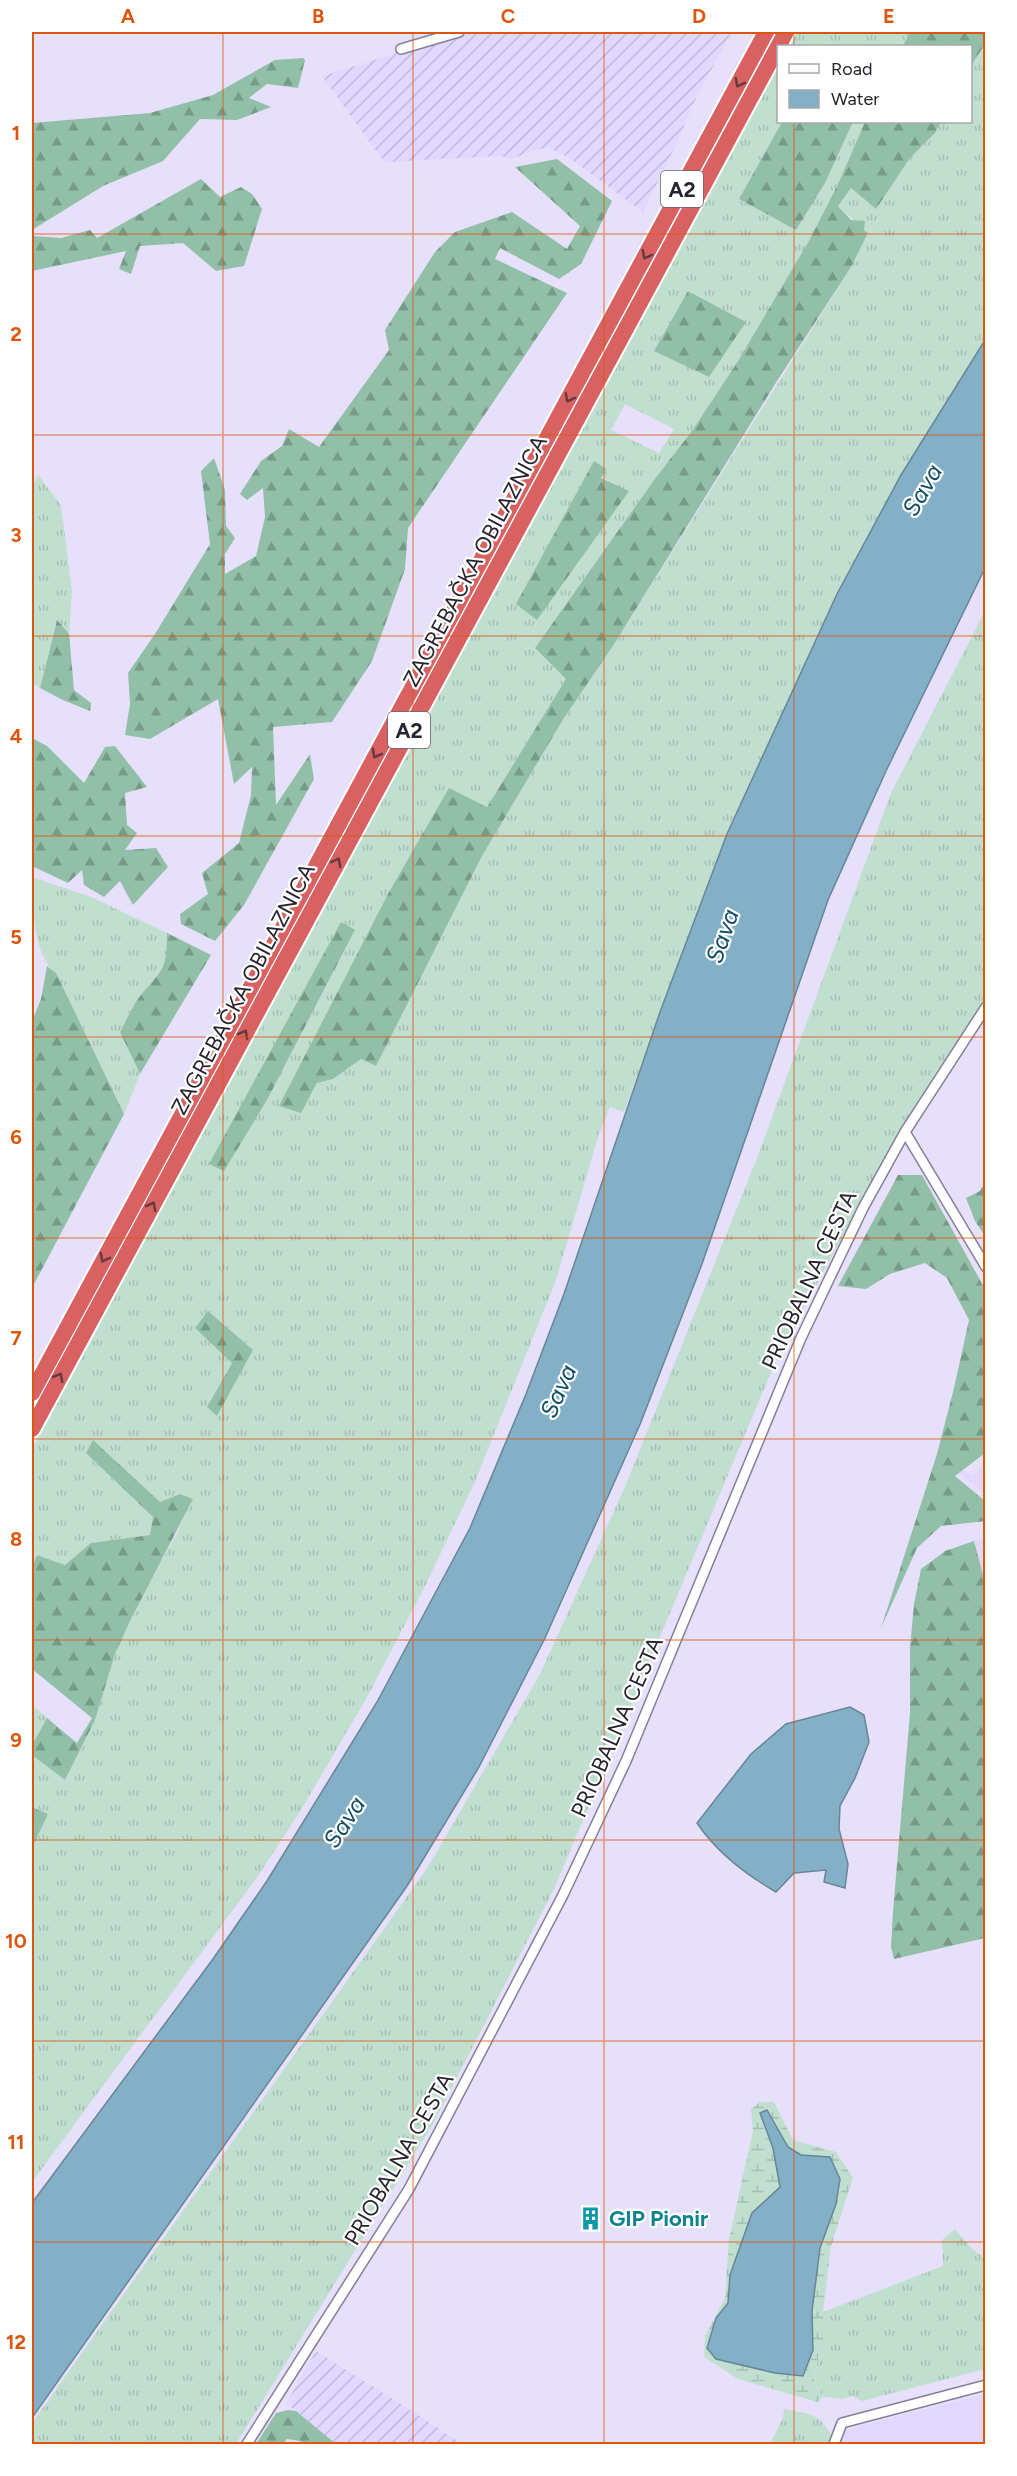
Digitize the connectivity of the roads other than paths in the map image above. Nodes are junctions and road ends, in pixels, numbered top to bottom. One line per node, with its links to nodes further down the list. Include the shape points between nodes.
1 (459, 32): 3 (street)
2 (766, 32): 8 (highway, ZAGREBAČKA OBILAZNICA / A2, one-way to 8)
3 (401, 49)
4 (777, 49): 9 (highway, ZAGREBAČKA OBILAZNICA / A2, one-way to 4)
5 (986, 1007): 6 (street, PRIOBALNA CESTA)
6 (905, 1132): 7 (street); 11 (street, PRIOBALNA CESTA, via 863,1208 801,1338 631,1750 563,1894 409,2189)
7 (986, 1267)
8 (32, 1393)
9 (32, 1429)
10 (986, 2385): 12 (street, via 842,2423)
11 (247, 2445)
12 (834, 2445)

